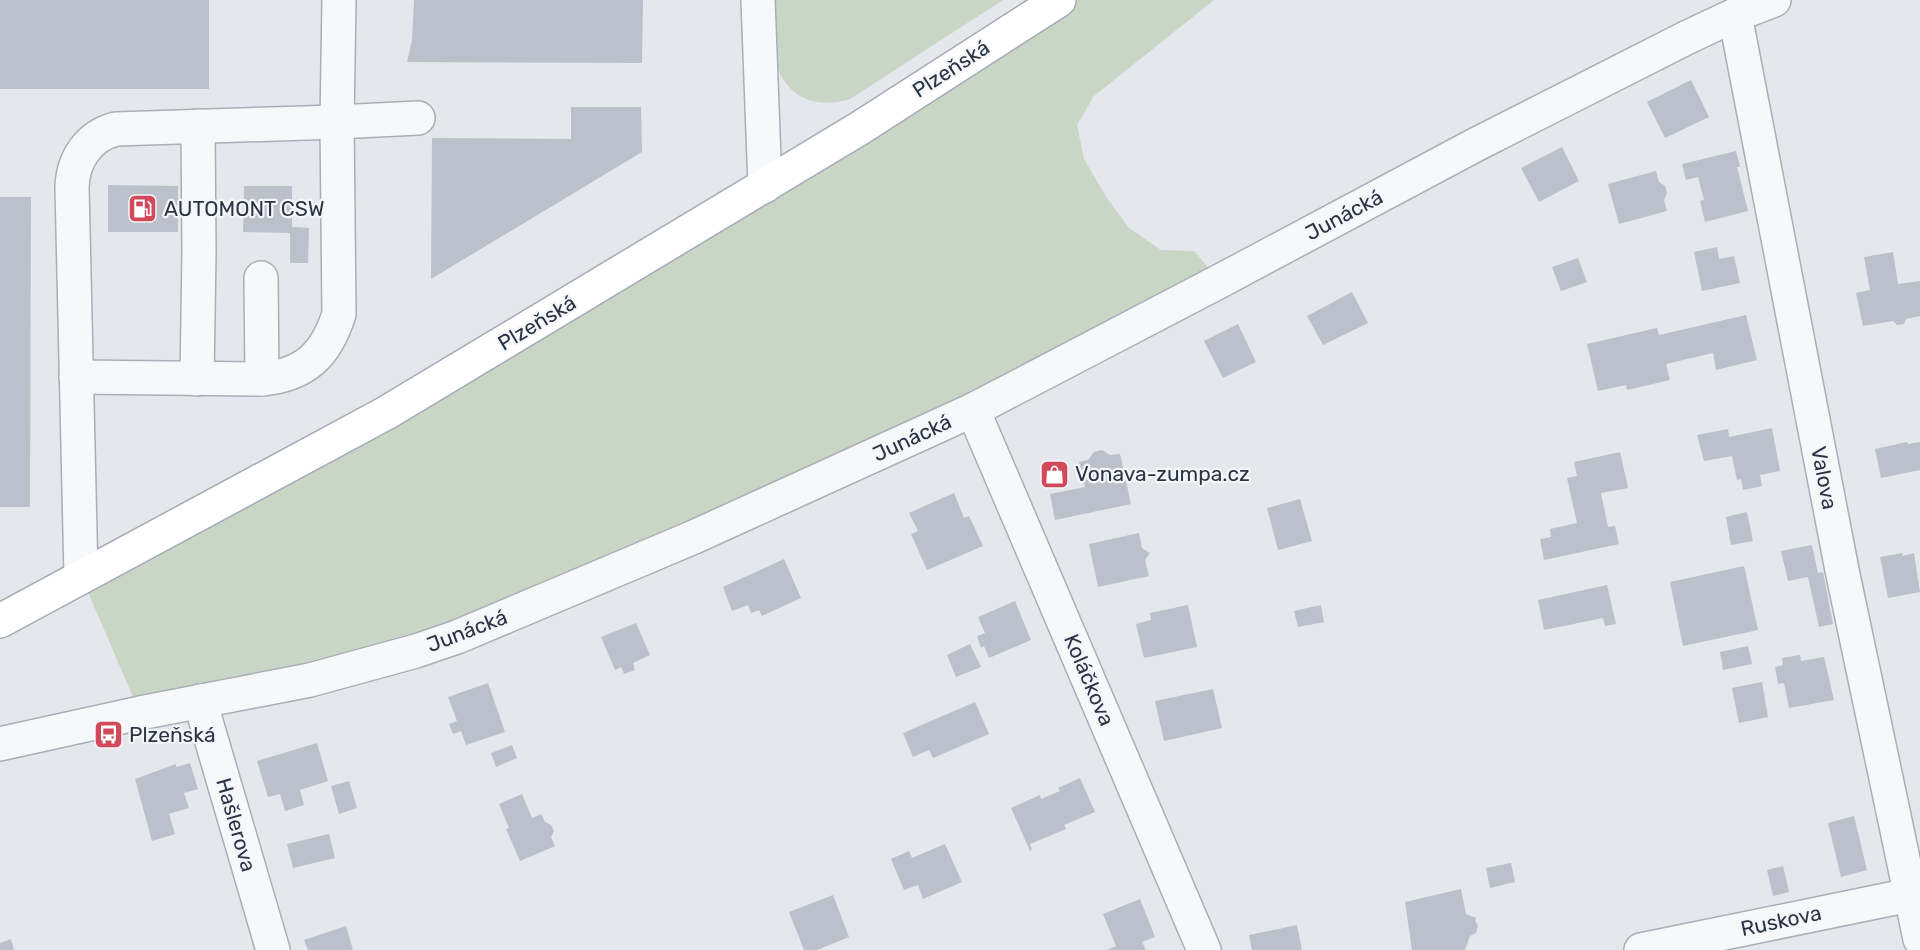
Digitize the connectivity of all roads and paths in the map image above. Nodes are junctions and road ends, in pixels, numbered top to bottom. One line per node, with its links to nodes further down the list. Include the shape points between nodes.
1 (339, 0): 7 (street)
2 (758, 0): 9 (street)
3 (1059, 0): 9 (main road, Plzeňská)
4 (1774, 0): 5 (street, Junácká)
5 (1734, 15): 14 (street, Junácká, via 1477,144); 19 (street, Valova, via 1842,570)
6 (418, 118): 7 (street)
7 (337, 122): 8 (street); 13 (street, via 339,314 330,337 310,364 278,378)
8 (198, 126): 11 (street, via 110,131 98,136 79,157 72,187); 12 (street)
9 (765, 186): 15 (main road, Plzeňská, via 386,413)
10 (261, 278): 13 (street)
11 (76, 377): 12 (street); 15 (street)
12 (197, 379): 13 (street)
13 (261, 379)
14 (973, 410): 17 (street, Junácká, via 694,537 457,637 310,680); 22 (street, Koláčkova)
15 (81, 576): 16 (main road, Plzeňská)
16 (0, 621)
17 (200, 701): 18 (street, Junácká); 21 (street, Hašlerova)
18 (0, 744)
19 (1916, 893): 20 (street, Valova); 23 (street, Ruskova)
20 (1920, 939)
21 (273, 950)
22 (1204, 950)
23 (1641, 950)

